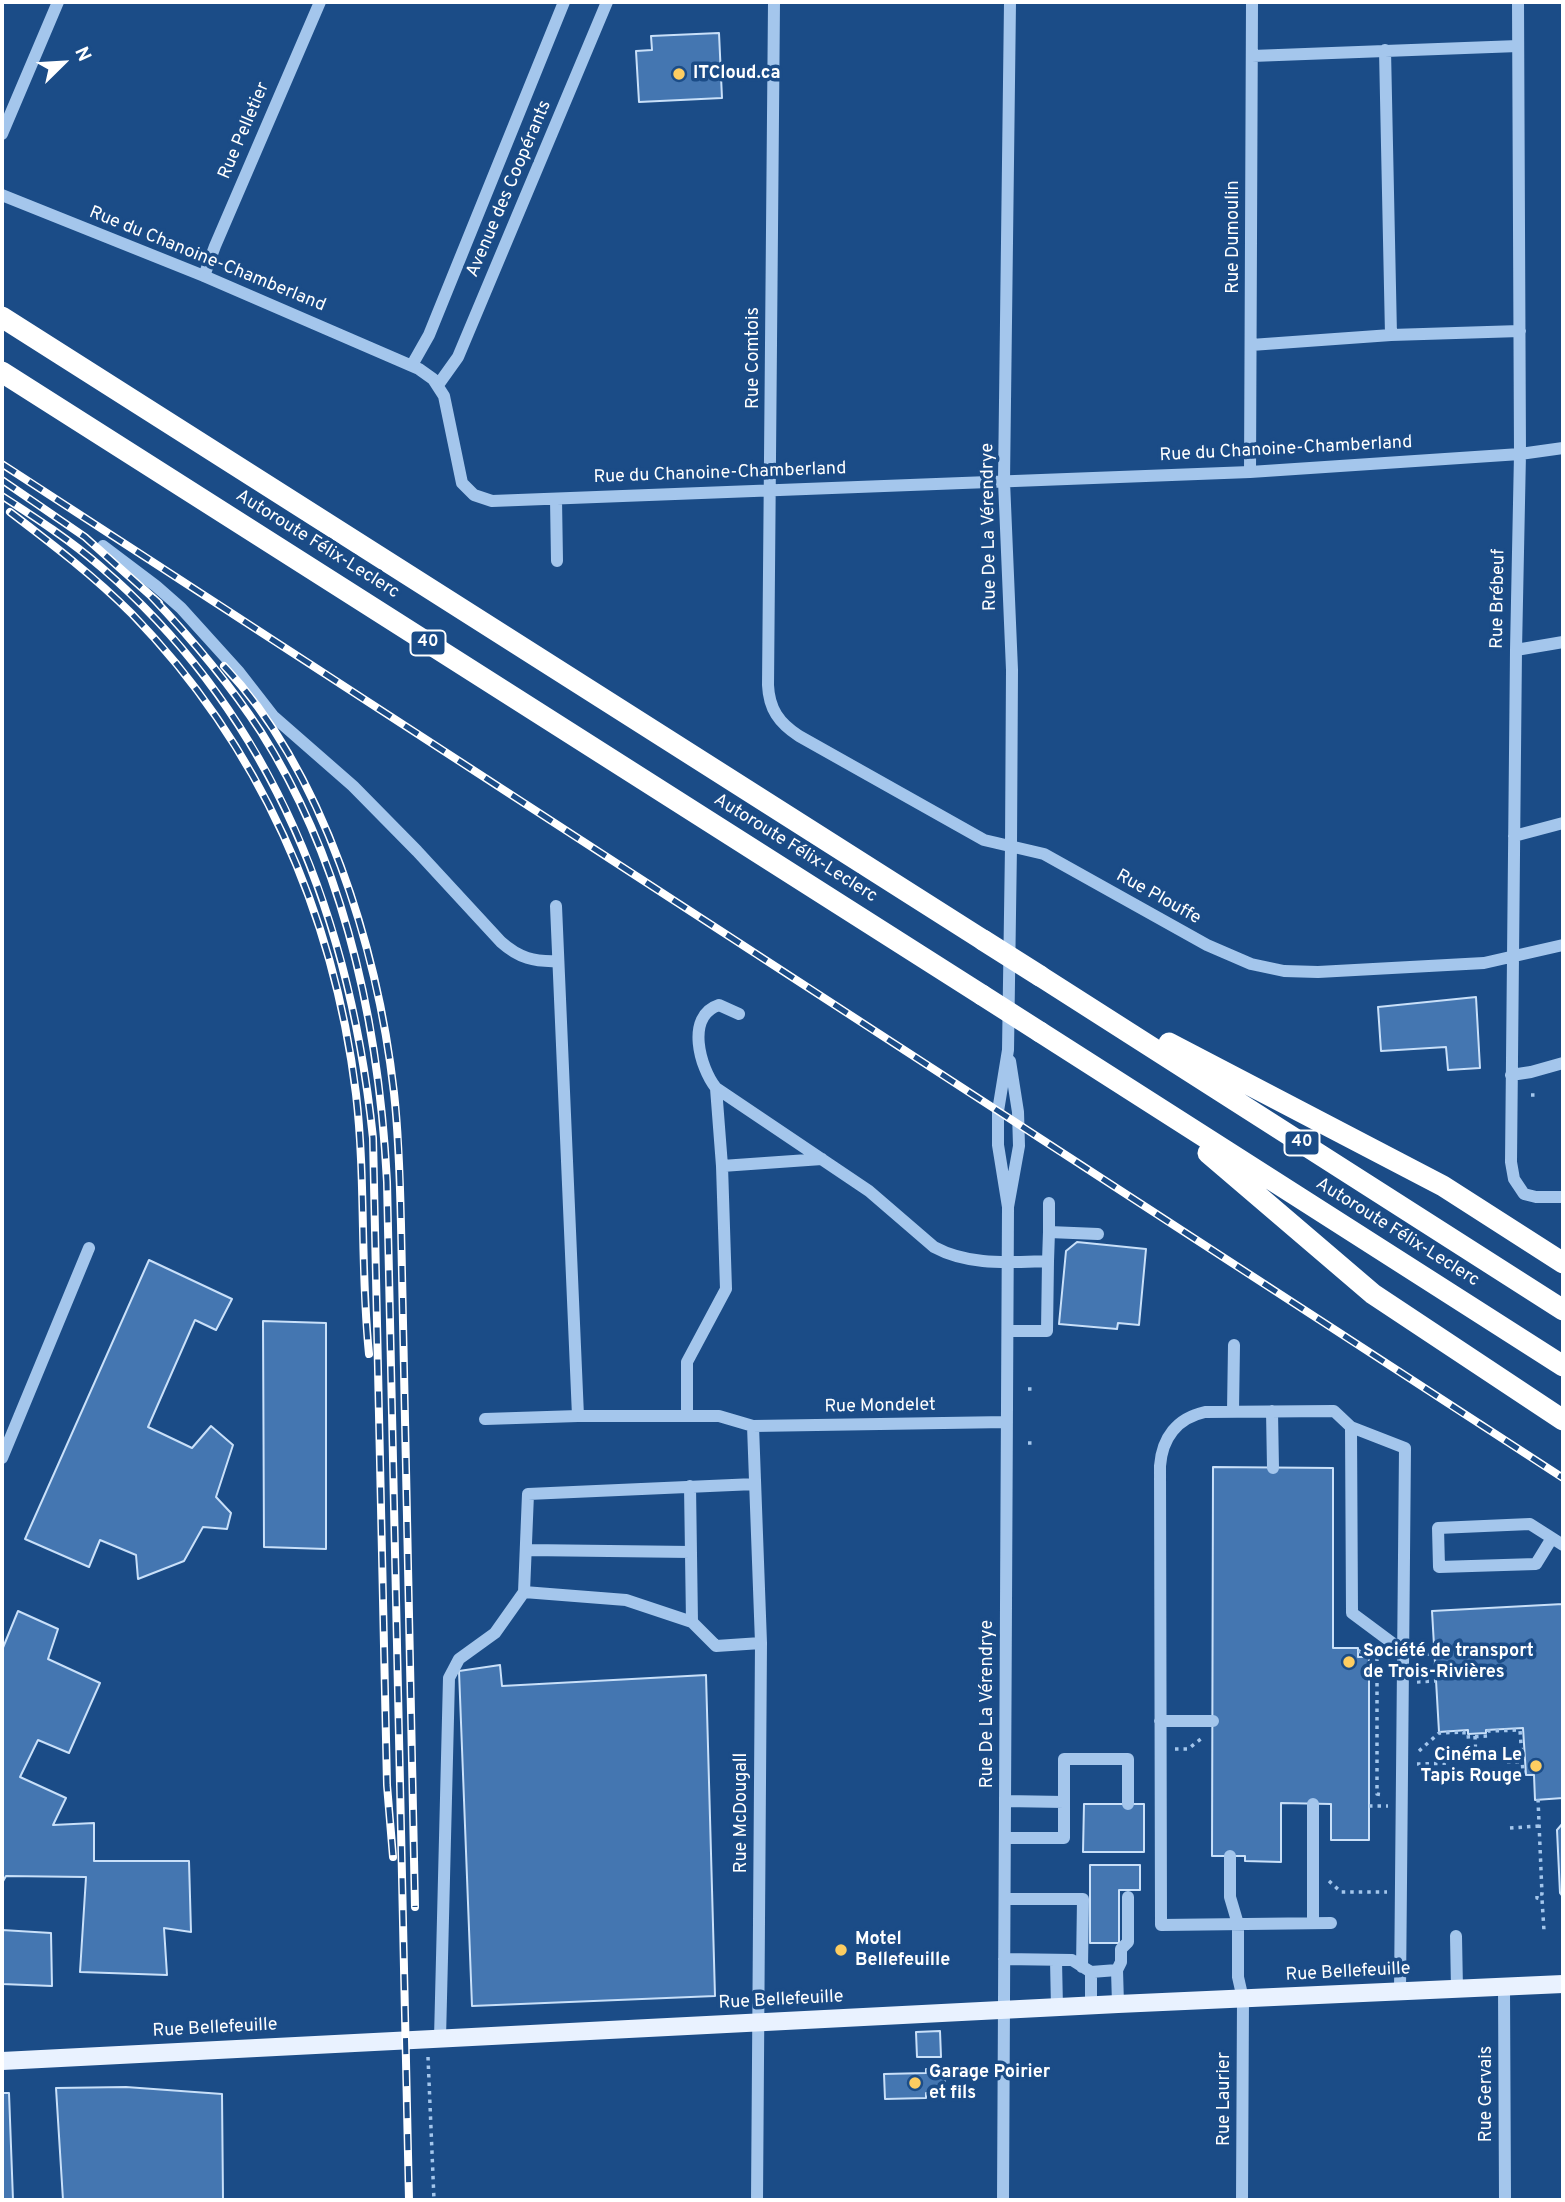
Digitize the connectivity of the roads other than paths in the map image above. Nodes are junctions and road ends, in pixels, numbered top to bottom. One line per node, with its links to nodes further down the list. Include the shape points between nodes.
1 (58, 2): 12 (street)
2 (320, 2): 14 (street, Rue Pelletier)
3 (564, 2): 19 (street, Avenue des Coopérants, via 429,335)
4 (607, 2): 21 (street, Avenue des Coopérants, via 457,357)
5 (774, 2): 26 (street, Rue Comtois)
6 (1010, 2): 25 (street, Rue De La Vérendrye)
7 (1252, 2): 11 (street, Rue Dumoulin)
8 (1518, 2): 9 (street, Rue Brébeuf)
9 (1518, 46): 10 (street); 16 (street, Rue Brébeuf)
10 (1385, 50): 11 (street); 17 (street)
11 (1252, 56): 18 (street, Rue Dumoulin)
12 (2, 134)
13 (2, 195): 14 (street, Rue du Chanoine-Chamberland)
14 (204, 276): 19 (street, Rue du Chanoine-Chamberland)
15 (2, 317): 40 (highway, Autoroute Félix-Leclerc / 40, bridge)
16 (1520, 331): 17 (street); 23 (street, Rue Brébeuf)
17 (1391, 335): 18 (street)
18 (1251, 345): 24 (street, Rue Dumoulin)
19 (412, 365): 21 (street, Rue du Chanoine-Chamberland)
20 (2, 372): 46 (highway, Autoroute Félix-Leclerc / 40, bridge)
21 (438, 385): 27 (street, Rue du Chanoine-Chamberland, via 448,411 460,477 469,492 492,500)
22 (1563, 448): 23 (street, Rue du Chanoine-Chamberland)
23 (1520, 454): 24 (street, Rue du Chanoine-Chamberland); 31 (street, Rue Brébeuf)
24 (1250, 472): 25 (street, Rue du Chanoine-Chamberland)
25 (1004, 481): 26 (street, Rue du Chanoine-Chamberland); 35 (street, Rue De La Vérendrye, via 1012,670)
26 (771, 488): 27 (street, Rue du Chanoine-Chamberland); 32 (street, Rue Comtois, via 768,689)
27 (555, 499): 29 (street)
28 (103, 546): 39 (street, via 181,608 274,716 353,786 513,953)
29 (557, 561)
30 (1563, 642): 31 (street)
31 (1516, 650): 34 (street, Rue Brébeuf)
32 (775, 714): 35 (street, Rue Plouffe, via 799,736 907,797 984,840)
33 (1563, 823): 34 (street)
34 (1514, 836): 38 (street, Rue Brébeuf)
35 (1011, 846): 38 (street, Rue Plouffe, via 1044,854 1207,945 1262,967 1318,972); 42 (street, Rue De La Vérendrye)
36 (556, 906): 39 (street)
37 (1563, 945): 38 (street, Rue Plouffe)
38 (1513, 958): 44 (street, Rue Brébeuf)
39 (558, 961): 64 (street)
40 (1040, 976): 57 (highway, via 1443,1186); 58 (highway, Autoroute Félix-Leclerc / 40)
41 (739, 1014): 45 (street, via 719,1005 702,1020 702,1064)
42 (1009, 1051): 51 (street, Rue De La Vérendrye, via 1018,1146); 51 (street, Rue De La Vérendrye, via 998,1111)
43 (1563, 1063): 44 (street)
44 (1511, 1075): 49 (street, Rue Brébeuf, via 1514,1179 1524,1194)
45 (716, 1087): 47 (street); 48 (street)
46 (1145, 1100): 61 (highway, Autoroute Félix-Leclerc / 40); 67 (highway, via 1373,1294)
47 (822, 1159): 48 (street); 55 (street, via 943,1252 965,1260)
48 (722, 1166): 65 (street, via 726,1289 687,1362)
49 (1563, 1197)
50 (1049, 1203): 52 (street)
51 (1008, 1207): 55 (street, Rue De La Vérendrye)
52 (1049, 1232): 53 (street); 56 (street)
53 (1098, 1234)
54 (89, 1248): 71 (street)
55 (1008, 1261): 56 (street); 59 (street, Rue De La Vérendrye)
56 (1048, 1261): 59 (street, via 1047,1331)
57 (1563, 1263)
58 (1563, 1310)
59 (1008, 1331): 68 (street, Rue De La Vérendrye)
60 (1234, 1345): 62 (street)
61 (1563, 1366)
62 (1233, 1411): 63 (street); 82 (street, via 1191,1416 1173,1429 1163,1449)
63 (1272, 1411): 70 (street, via 1334,1411); 72 (street)
64 (578, 1416): 65 (street, Rue Mondelet); 66 (street, Rue Mondelet)
65 (687, 1416): 69 (street, Rue Mondelet, via 719,1416)
66 (485, 1419)
67 (1563, 1420)
68 (1007, 1422): 69 (street, Rue Mondelet); 84 (street, Rue De La Vérendrye)
69 (753, 1426): 73 (street, Rue McDougall)
70 (1351, 1427): 81 (street, via 1352,1613); 81 (street, via 1405,1448)
71 (2, 1458)
72 (1273, 1468)
73 (755, 1484): 74 (street); 80 (street, Rue McDougall)
74 (690, 1486): 76 (street, via 528,1494); 77 (street)
75 (1558, 1542): 75 (street, via 1530,1524 1438,1528 1439,1567 1536,1564)
76 (527, 1550): 77 (street); 78 (street)
77 (691, 1552): 79 (street)
78 (524, 1592): 79 (street, via 626,1600); 110 (street, via 495,1633 459,1659 449,1678)
79 (692, 1622): 80 (street, via 716,1646)
80 (761, 1643): 109 (street, Rue McDougall)
81 (1404, 1648): 103 (street)
82 (1160, 1721): 83 (street); 94 (street, via 1161,1925)
83 (1213, 1721)
84 (1005, 1801): 85 (street); 88 (street, Rue De La Vérendrye)
85 (1064, 1802): 86 (street, via 1064,1759 1128,1759); 88 (street, via 1064,1838)
86 (1128, 1804)
87 (1313, 1804): 92 (street)
88 (1005, 1838): 91 (street, Rue De La Vérendrye)
89 (1230, 1856): 94 (street, Rue Laurier, via 1230,1897)
90 (1128, 1897): 99 (street, via 1128,1942 1121,1949)
91 (1005, 1899): 96 (street, Rue De La Vérendrye); 98 (street, via 1087,1899)
92 (1313, 1923): 93 (street); 94 (street)
93 (1331, 1923)
94 (1238, 1924): 104 (street, Rue Laurier, via 1238,1977)
95 (1456, 1936): 102 (street)
96 (1004, 1959): 97 (street); 108 (street, Rue De La Vérendrye)
97 (1056, 1960): 98 (street, via 1072,1960); 107 (street)
98 (1086, 1969): 99 (street); 106 (street)
99 (1117, 1970): 105 (street)
100 (1563, 1984): 101 (main road, Rue Bellefeuille)
101 (1504, 1987): 102 (main road, Rue Bellefeuille); 115 (street, Rue Gervais)
102 (1457, 1989): 103 (main road, Rue Bellefeuille)
103 (1400, 1992): 104 (main road, Rue Bellefeuille)
104 (1243, 1999): 105 (main road, Rue Bellefeuille); 114 (street, Rue Laurier)
105 (1118, 2004): 106 (main road, Rue Bellefeuille)
106 (1091, 2006): 107 (main road, Rue Bellefeuille)
107 (1057, 2008): 108 (main road, Rue Bellefeuille)
108 (1004, 2010): 109 (main road, Rue Bellefeuille); 113 (street, Rue De La Vérendrye)
109 (759, 2023): 110 (main road, Rue Bellefeuille); 112 (street, Rue McDougall)
110 (440, 2038): 111 (main road, Rue Bellefeuille)
111 (2, 2062)
112 (757, 2200)
113 (1003, 2200)
114 (1242, 2200)
115 (1505, 2200)

